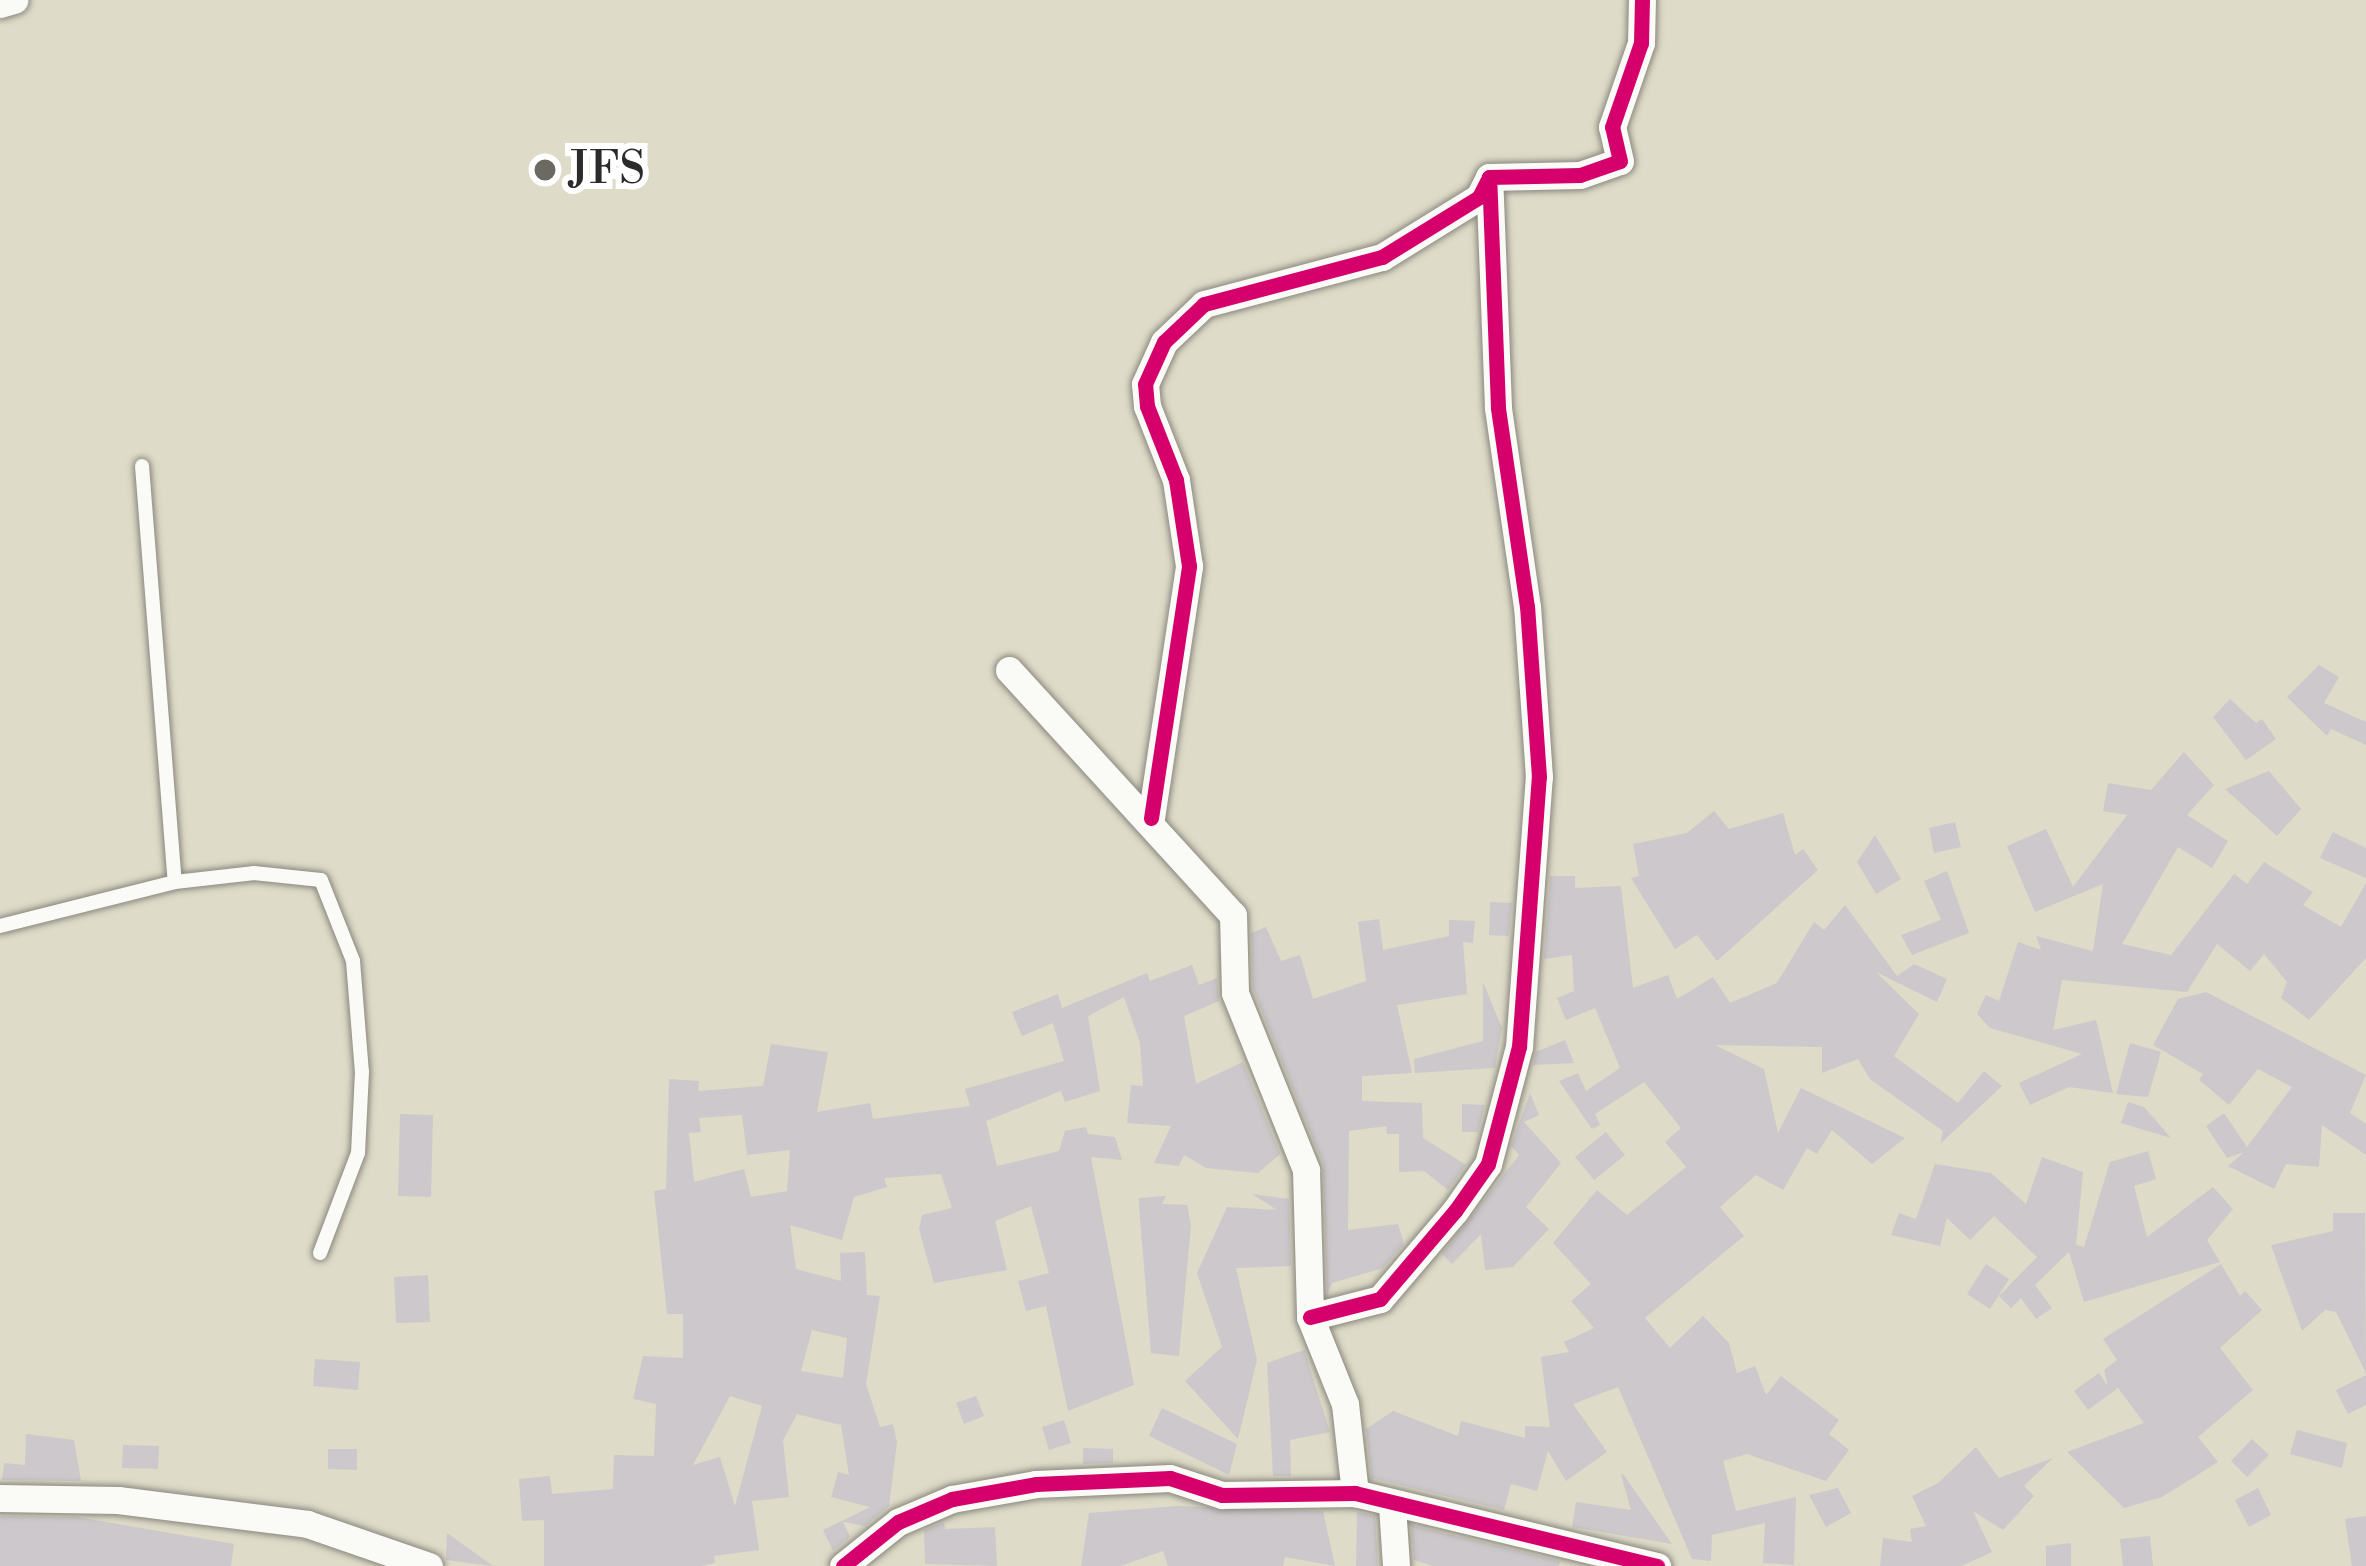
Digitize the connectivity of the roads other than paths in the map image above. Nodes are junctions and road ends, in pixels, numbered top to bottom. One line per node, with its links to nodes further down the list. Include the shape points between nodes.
1 (14, 0): 3 (street)
2 (1642, 0): 4 (street, via 1641,43 1612,127 1620,161 1580,175)
3 (0, 4)
4 (1489, 177): 7 (street, via 1479,197 1382,257 1204,304 1164,343 1145,384 1147,406 1176,480 1189,566); 11 (street, via 1498,407 1527,607 1539,777 1519,1047 1488,1164 1455,1211 1380,1299)
5 (142, 466): 8 (lane)
6 (1010, 670): 7 (street)
7 (1151, 818): 11 (street, via 1233,915 1234,993 1306,1170)
8 (175, 882): 9 (lane); 10 (lane, via 292,874 321,880 337,905 353,961 358,1153)
9 (0, 926)
10 (320, 1253)
11 (1310, 1317): 12 (street, via 1345,1404)
12 (1355, 1492): 14 (street); 16 (street, via 1222,1495 1170,1478 995,1489 898,1522)
13 (0, 1498): 15 (street, via 118,1500 307,1524)
14 (1392, 1505): 17 (street); 18 (street)
15 (429, 1566)
16 (843, 1566)
17 (1396, 1566)
18 (1657, 1566)

